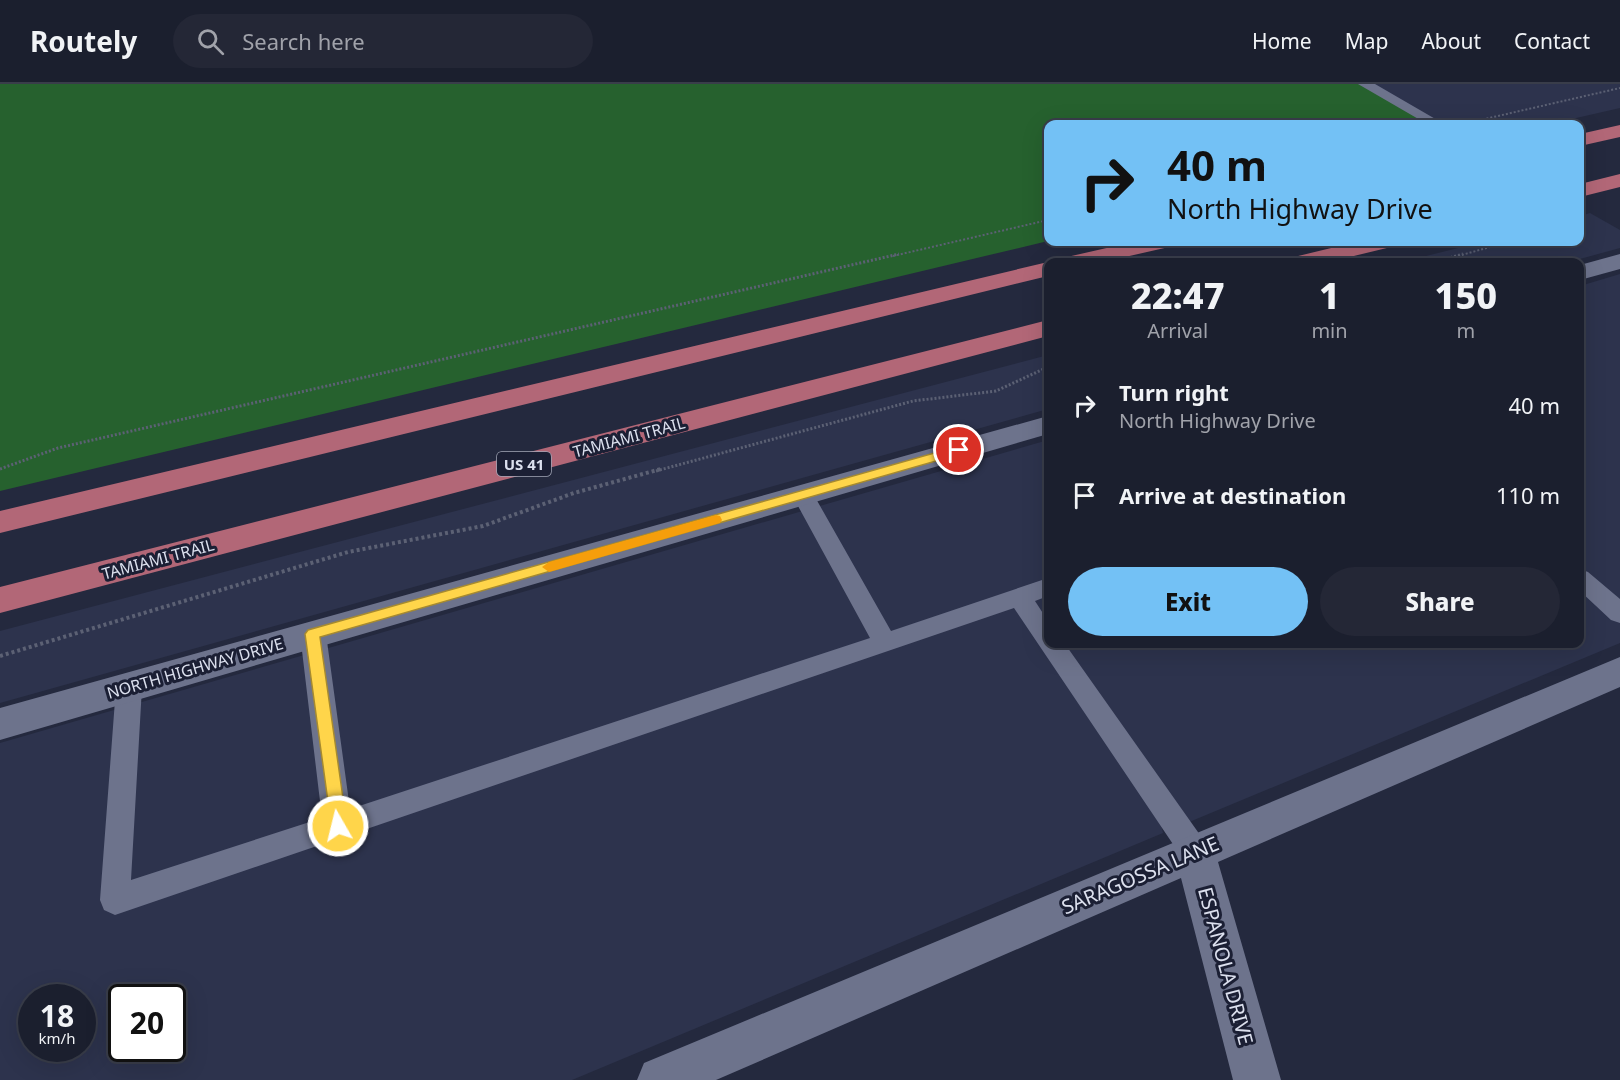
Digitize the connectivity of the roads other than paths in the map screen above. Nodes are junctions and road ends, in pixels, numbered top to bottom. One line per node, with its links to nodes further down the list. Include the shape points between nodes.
1 (1365, 84): 2 (lane)
2 (1430, 120)
3 (1620, 131): 4 (main road)
4 (1584, 139)
5 (1620, 180): 6 (main road)
6 (1584, 190)
7 (1144, 246): 9 (main road)
8 (1367, 246): 10 (main road)
9 (1092, 258)
10 (1318, 258)
11 (1620, 261): 13 (street)
12 (1044, 270): 17 (main road)
13 (1584, 272)
14 (1044, 329): 21 (main road, TAMIAMI TRAIL / US 41)
15 (1044, 426): 16 (street, NORTH HIGHWAY DRIVE)
16 (803, 495): 24 (street, NORTH HIGHWAY DRIVE); 25 (lane)
17 (0, 522)
18 (1584, 581): 22 (lane)
19 (1044, 588): 20 (lane)
20 (1019, 597): 23 (lane); 25 (lane)
21 (0, 600)
22 (1620, 612)
23 (1044, 633)
24 (313, 634): 28 (street, NORTH HIGHWAY DRIVE); 30 (lane)
25 (885, 643): 30 (lane)
26 (1054, 648): 31 (lane)
27 (1620, 671): 31 (street, SARAGOSSA LANE)
28 (129, 687): 29 (street, NORTH HIGHWAY DRIVE); 30 (lane, via 116,900)
29 (0, 723)
30 (338, 826)
31 (1195, 852): 32 (street, SARAGOSSA LANE); 33 (street, ESPANOLA DRIVE)
32 (661, 1080)
33 (1257, 1080)

